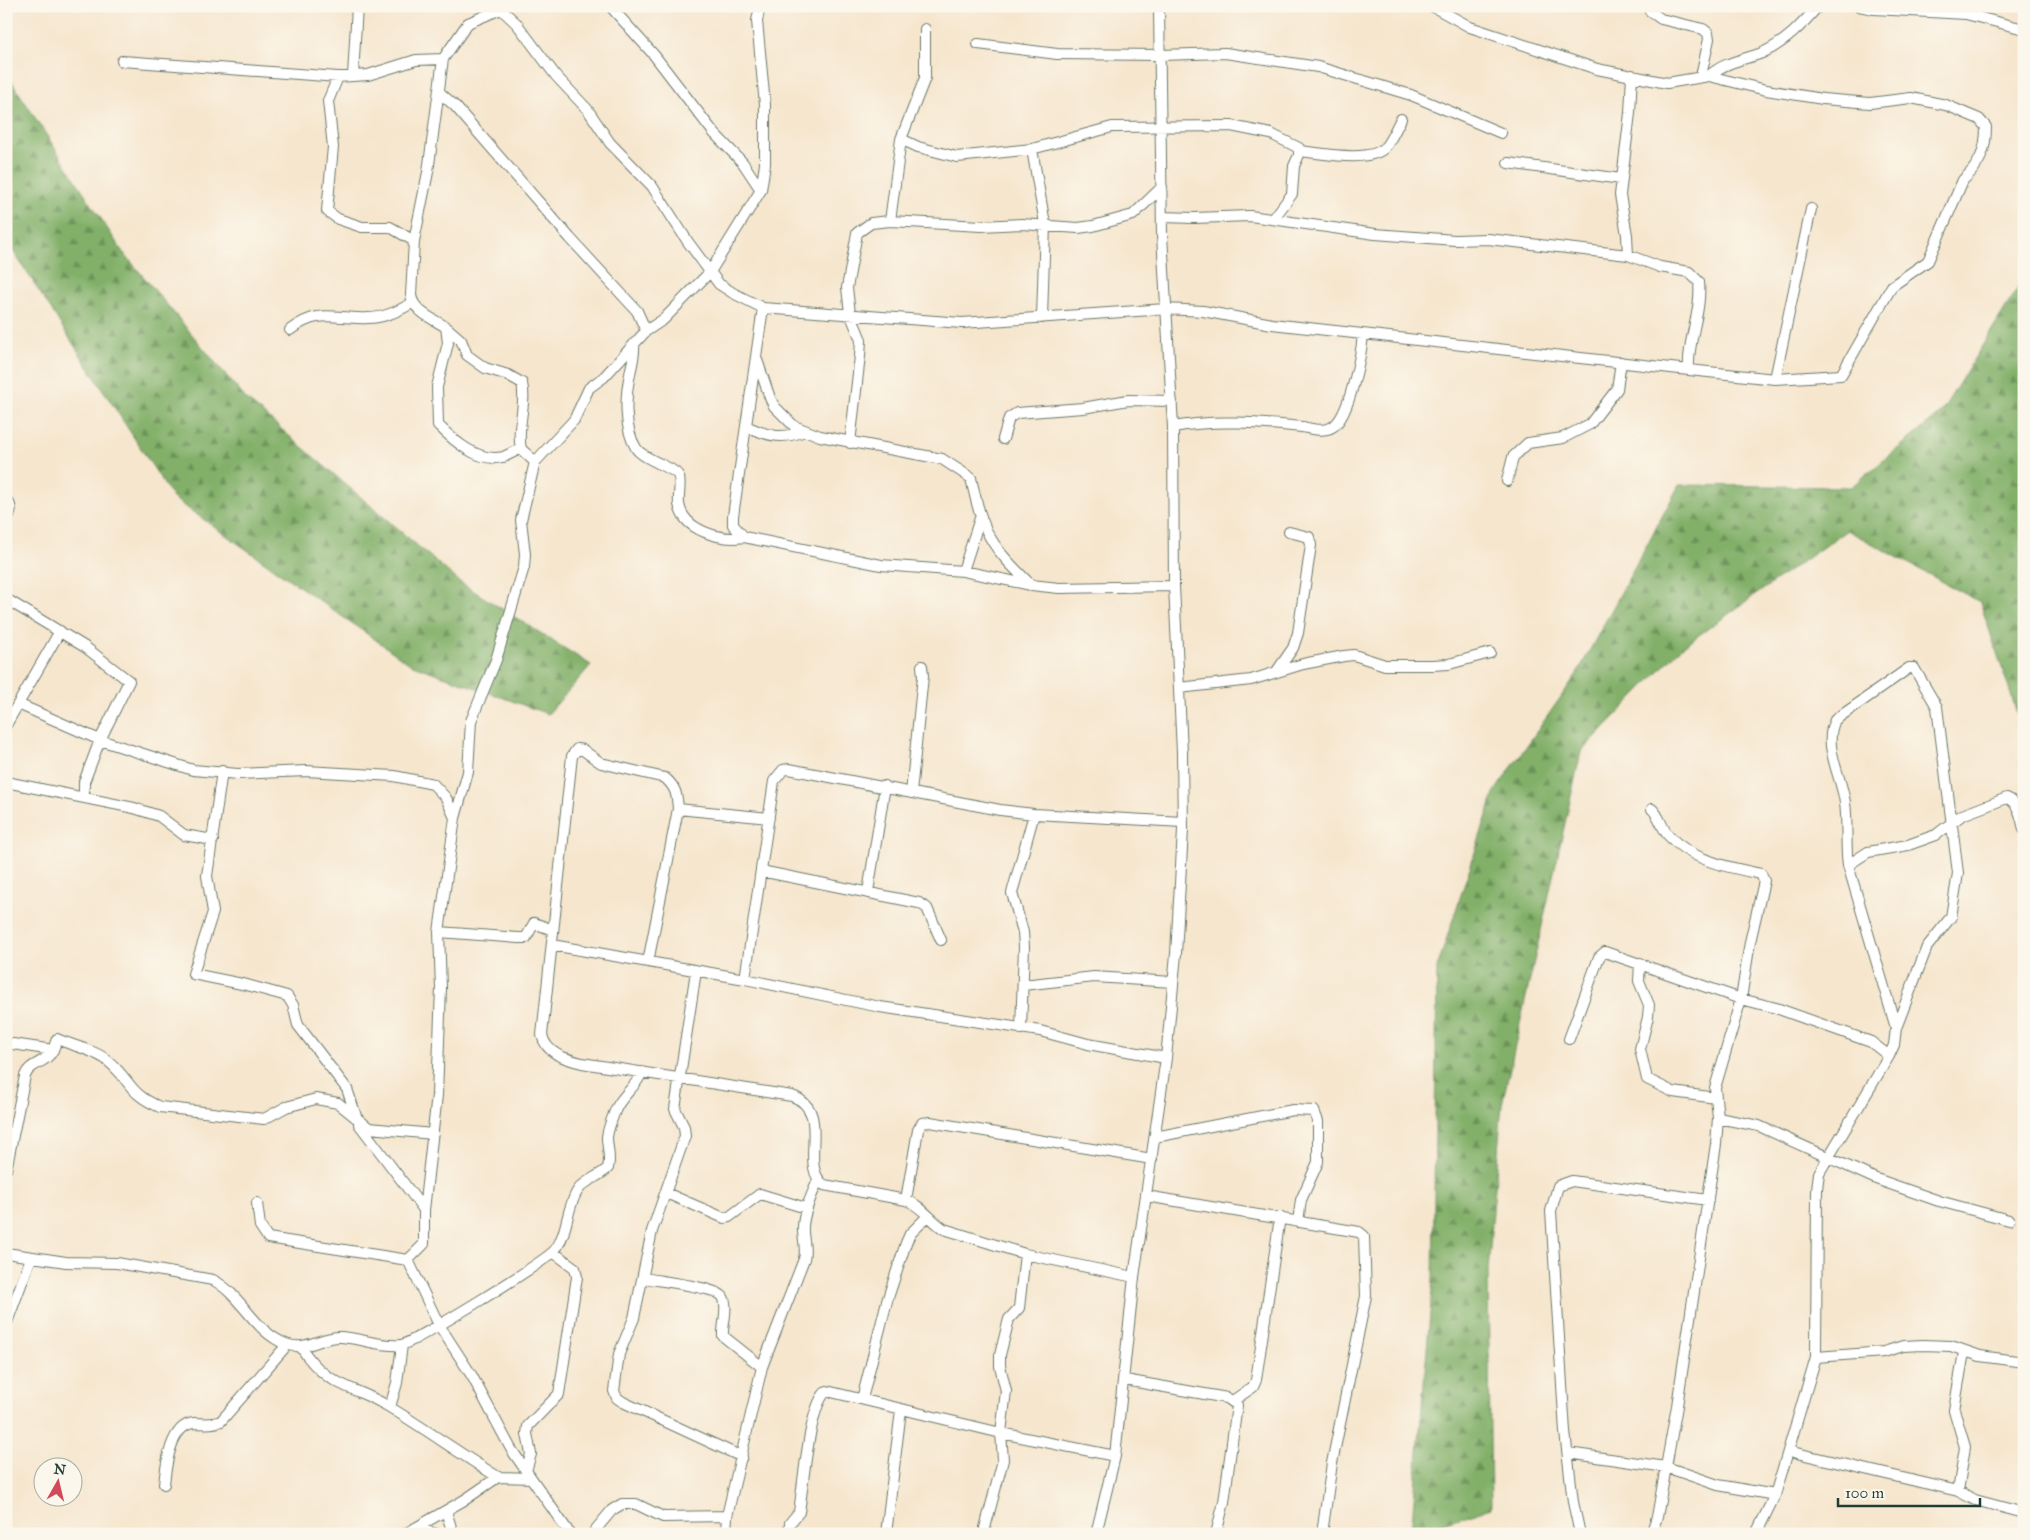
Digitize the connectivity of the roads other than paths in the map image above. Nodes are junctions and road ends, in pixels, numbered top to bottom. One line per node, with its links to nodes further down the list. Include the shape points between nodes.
1 (357, 6): 18 (street)
2 (610, 6): 31 (street, via 654,55 714,133 743,163)
3 (760, 6): 31 (street, via 757,21 765,115 765,164)
4 (1159, 6): 14 (street)
5 (1432, 6): 17 (street, via 1479,30 1563,59)
6 (1650, 6): 19 (street, via 1650,11 1661,19 1708,33)
7 (1818, 6): 19 (street, via 1792,36 1762,52 1718,67)
8 (1859, 6): 10 (street, via 1874,10)
9 (499, 7): 15 (street, via 468,23); 39 (street, via 517,24 556,76 588,110 610,143 652,186)
10 (1973, 11): 12 (street)
11 (925, 29): 25 (street, via 925,78)
12 (2024, 29)
13 (978, 44): 14 (street, via 1057,54)
14 (1160, 55): 23 (street); 24 (street, via 1224,53 1318,67 1411,95)
15 (443, 60): 18 (street, via 416,60 368,75); 21 (street)
16 (122, 61): 20 (street)
17 (1632, 75): 19 (street, via 1667,83); 29 (street)
18 (354, 76): 20 (street)
19 (1705, 76): 53 (street, via 1823,99 1870,103 1911,98 1946,106 1979,119 1986,127 1986,147 1973,171 1962,180 1928,261 1892,286 1841,375)
20 (338, 77): 37 (street, via 328,101 333,147 327,211 338,219 362,227 390,227)
21 (439, 92): 37 (street); 47 (street, via 637,311)
22 (1401, 119): 27 (street, via 1386,148 1371,155)
23 (1161, 126): 26 (street, via 1100,129); 27 (street, via 1231,126 1258,130 1272,134); 30 (street)
24 (1501, 133)
25 (901, 139): 26 (street, via 957,157); 35 (street)
26 (1032, 149): 36 (street)
27 (1300, 151): 34 (street, via 1294,166 1292,194)
28 (1508, 162): 29 (street)
29 (1621, 179): 38 (street)
30 (1162, 187): 33 (street); 36 (street, via 1133,215 1113,222 1078,228)
31 (761, 190): 39 (street)
32 (1811, 209): 53 (street)
33 (1162, 217): 34 (street); 42 (street)
34 (1274, 218): 38 (street, via 1313,227 1375,234 1488,239)
35 (890, 221): 36 (street, via 981,226); 43 (street, via 871,223 856,233 847,288)
36 (1045, 224): 44 (street)
37 (414, 241): 40 (street)
38 (1628, 255): 52 (street, via 1660,267 1688,272 1699,282 1697,317 1689,349)
39 (710, 272): 41 (street, via 732,293); 47 (street, via 664,319)
40 (412, 303): 45 (street); 46 (street, via 398,312 369,318 327,314 301,322)
41 (763, 308): 43 (street); 50 (street)
42 (1166, 309): 44 (street); 48 (street, via 1215,312 1272,324); 54 (street)
43 (850, 313): 44 (street, via 962,322); 59 (street, via 861,340)
44 (1042, 318)
45 (446, 327): 60 (street, via 461,340 468,354 486,368 522,383); 60 (street, via 448,343 437,388 438,424 457,443 484,456 502,457)
46 (290, 330)
47 (646, 331): 49 (street)
48 (1363, 335): 51 (street); 56 (street, via 1359,369 1343,413 1335,425 1326,430 1272,424 1201,422)
49 (634, 344): 61 (street, via 604,377 589,388 574,420); 67 (street, via 627,392 629,432 636,450 679,476 680,504 685,519 705,533 735,538)
50 (756, 357): 55 (street); 57 (street, via 774,406 794,426)
51 (1621, 362): 52 (street); 62 (street, via 1618,389 1590,424 1563,438 1528,444 1513,457)
52 (1690, 370): 53 (street)
53 (1775, 379)
54 (1172, 400): 56 (street); 58 (street, via 1128,400 1083,408 1017,413 1009,418)
55 (746, 426): 57 (street, via 768,436 792,436); 67 (street, via 733,516 734,525)
56 (1173, 427): 70 (street)
57 (805, 431): 59 (street)
58 (1004, 439)
59 (850, 443): 64 (street, via 942,459 972,478)
60 (521, 449): 61 (street)
61 (535, 462): 88 (street, via 521,520 524,568 496,660 470,721 468,772)
62 (1507, 481)
63 (6, 500): 65 (street, via 10,503 11,512)
64 (980, 518): 68 (street); 69 (street, via 992,543)
65 (6, 522)
66 (1289, 532): 75 (street, via 1309,537 1312,545 1298,633 1293,648)
67 (744, 536): 68 (street, via 881,565)
68 (963, 571): 69 (street)
69 (1031, 585): 70 (street, via 1059,588)
70 (1174, 586): 76 (street)
71 (6, 599): 72 (street)
72 (60, 631): 77 (street); 79 (street, via 85,646 129,681)
73 (1490, 653): 75 (street, via 1432,665 1385,665 1354,655)
74 (922, 666): 83 (street)
75 (1277, 671): 76 (street, via 1251,680)
76 (1179, 688): 90 (street)
77 (18, 704): 78 (street); 79 (street)
78 (6, 725)
79 (100, 740): 80 (street, via 193,770); 84 (street, via 84,782)
80 (222, 771): 88 (street, via 238,774 306,771 418,780 433,784 438,789 446,798); 93 (street)
81 (6, 782): 84 (street)
82 (885, 786): 83 (street); 89 (street, via 783,770 774,780); 96 (street)
83 (911, 793): 87 (street, via 970,806)
84 (84, 798): 93 (street, via 159,816 184,835)
85 (678, 809): 89 (street); 97 (street, via 675,788 665,778 601,763 583,750 574,751); 101 (street)
86 (1652, 809): 107 (street, via 1658,814 1667,834 1684,849 1706,860 1764,877)
87 (1034, 814): 90 (street); 106 (street, via 1012,893 1023,932)
88 (454, 818): 98 (street)
89 (769, 818): 95 (street)
90 (1183, 822): 105 (street)
91 (1951, 823): 92 (street, via 1962,815 2006,798 2014,801); 94 (street, via 1936,836 1868,852); 94 (street, via 1937,707 1917,670 1909,668 1835,720 1832,727 1830,744 1845,804); 108 (street, via 1958,873 1951,917 1927,947)
92 (2024, 829)
93 (214, 840): 119 (street, via 207,876 213,912 193,974 247,984 287,996 298,1025 347,1089)
94 (1848, 865): 108 (street)
95 (761, 871): 96 (street); 104 (street)
96 (868, 892): 99 (street, via 924,904)
97 (553, 930): 98 (street, via 534,923 526,938); 100 (street)
98 (439, 932): 121 (street, via 441,988)
99 (941, 940)
100 (552, 945): 101 (street); 115 (street, via 542,1035 544,1043 557,1055 568,1059)
101 (648, 962): 103 (street)
102 (1640, 963): 107 (street); 110 (street, via 1602,953); 117 (street, via 1639,981 1649,1005 1640,1049 1647,1079 1673,1092)
103 (696, 971): 104 (street); 116 (street)
104 (744, 980): 109 (street, via 880,1008)
105 (1173, 982): 106 (street, via 1094,977); 114 (street)
106 (1023, 985): 109 (street)
107 (1741, 999): 113 (street, via 1871,1042); 117 (street, via 1715,1088)
108 (1896, 1028): 113 (street)
109 (1021, 1029): 114 (street)
110 (1570, 1040)
111 (6, 1043): 112 (street)
112 (53, 1050): 118 (street, via 57,1039 100,1056 134,1092 160,1107 254,1119 264,1119 286,1107 316,1099); 125 (street, via 48,1059 30,1067 25,1076)
113 (1889, 1056): 124 (street)
114 (1166, 1058): 122 (street)
115 (642, 1072): 116 (street); 138 (street, via 616,1109 608,1132 608,1168 578,1190 564,1233)
116 (680, 1078): 126 (street, via 802,1100 812,1119); 127 (street, via 675,1109 685,1136)
117 (1716, 1098): 120 (street)
118 (346, 1108): 119 (street); 133 (street)
119 (356, 1116): 121 (street, via 369,1128)
120 (1718, 1118): 124 (street, via 1758,1126); 130 (street)
121 (433, 1134): 133 (street)
122 (1155, 1138): 123 (street); 137 (street, via 1293,1110 1314,1111 1318,1121 1318,1162 1301,1200)
123 (1152, 1159): 128 (street); 129 (street, via 930,1122 922,1124 918,1130)
124 (1829, 1159): 136 (street, via 1930,1198); 151 (street, via 1819,1173 1817,1189)
125 (6, 1170)
126 (818, 1180): 129 (street, via 824,1185); 132 (street)
127 (666, 1193): 132 (street, via 724,1218 760,1194); 144 (street, via 652,1231)
128 (1146, 1196): 135 (street); 143 (street)
129 (906, 1200): 134 (street)
130 (1708, 1200): 161 (street, via 1572,1181 1558,1186 1551,1211); 164 (street)
131 (257, 1203): 142 (street, via 260,1226 268,1238)
132 (806, 1208): 153 (street, via 804,1259)
133 (424, 1210): 142 (street, via 424,1244)
134 (928, 1216): 140 (street, via 944,1229); 155 (street, via 910,1234 906,1243 887,1301)
135 (1280, 1217): 137 (street); 156 (street, via 1256,1380 1253,1387)
136 (2009, 1220)
137 (1298, 1222): 185 (street, via 1358,1232 1365,1239 1366,1296 1332,1463)
138 (553, 1252): 145 (street, via 521,1276); 165 (street, via 575,1268 577,1277 559,1394 528,1426 531,1454)
139 (6, 1253): 141 (street)
140 (1025, 1254): 143 (street); 159 (street, via 1019,1308 1009,1319 1000,1355 1006,1391)
141 (31, 1258): 146 (street); 147 (street, via 117,1263 213,1280 226,1288 264,1330)
142 (408, 1260): 145 (street)
143 (1134, 1277): 154 (street)
144 (644, 1278): 153 (street, via 704,1287 720,1294 724,1302 723,1336); 163 (street, via 634,1318 619,1354 614,1391 617,1398)
145 (439, 1324): 148 (street); 165 (street)
146 (6, 1325)
147 (287, 1344): 149 (street); 167 (street, via 221,1421 215,1424 192,1423 180,1430 170,1450)
148 (402, 1345): 149 (street, via 339,1337); 157 (street)
149 (301, 1347): 157 (street, via 308,1359 329,1379)
150 (1964, 1352): 151 (street, via 1951,1346 1923,1345 1884,1352); 152 (street); 168 (street, via 1954,1410 1965,1448)
151 (1816, 1356): 160 (street)
152 (2024, 1362)
153 (762, 1367): 163 (street)
154 (1125, 1380): 156 (street); 162 (street)
155 (862, 1399): 158 (street); 180 (street, via 831,1391 822,1396 813,1421 799,1512 790,1523)
156 (1234, 1400): 184 (street, via 1237,1409 1224,1502)
157 (390, 1407): 166 (street)
158 (901, 1410): 159 (street); 181 (street)
159 (1001, 1433): 162 (street); 182 (street, via 1003,1460)
160 (1788, 1451): 168 (street); 169 (street)
161 (1568, 1453): 164 (street); 186 (street)
162 (1115, 1456): 183 (street)
163 (742, 1457): 172 (street)
164 (1666, 1467): 169 (street, via 1718,1485); 187 (street)
165 (528, 1475): 166 (street); 177 (street)
166 (498, 1477): 170 (street)
167 (164, 1484)
168 (1958, 1491): 171 (street, via 1975,1500)
169 (1775, 1495): 188 (street)
170 (446, 1511): 173 (street); 176 (street)
171 (2024, 1513)
172 (727, 1516): 178 (street, via 663,1517 636,1504 622,1504 612,1510); 179 (street)
173 (415, 1528): 174 (street); 175 (street)
174 (405, 1534)
175 (437, 1534)
176 (453, 1534)
177 (570, 1534)
178 (592, 1534)
179 (726, 1534)
180 (789, 1534)
181 (886, 1534)
182 (986, 1534)
183 (1096, 1534)
184 (1216, 1534)
185 (1322, 1534)
186 (1580, 1534)
187 (1651, 1534)
188 (1756, 1534)

